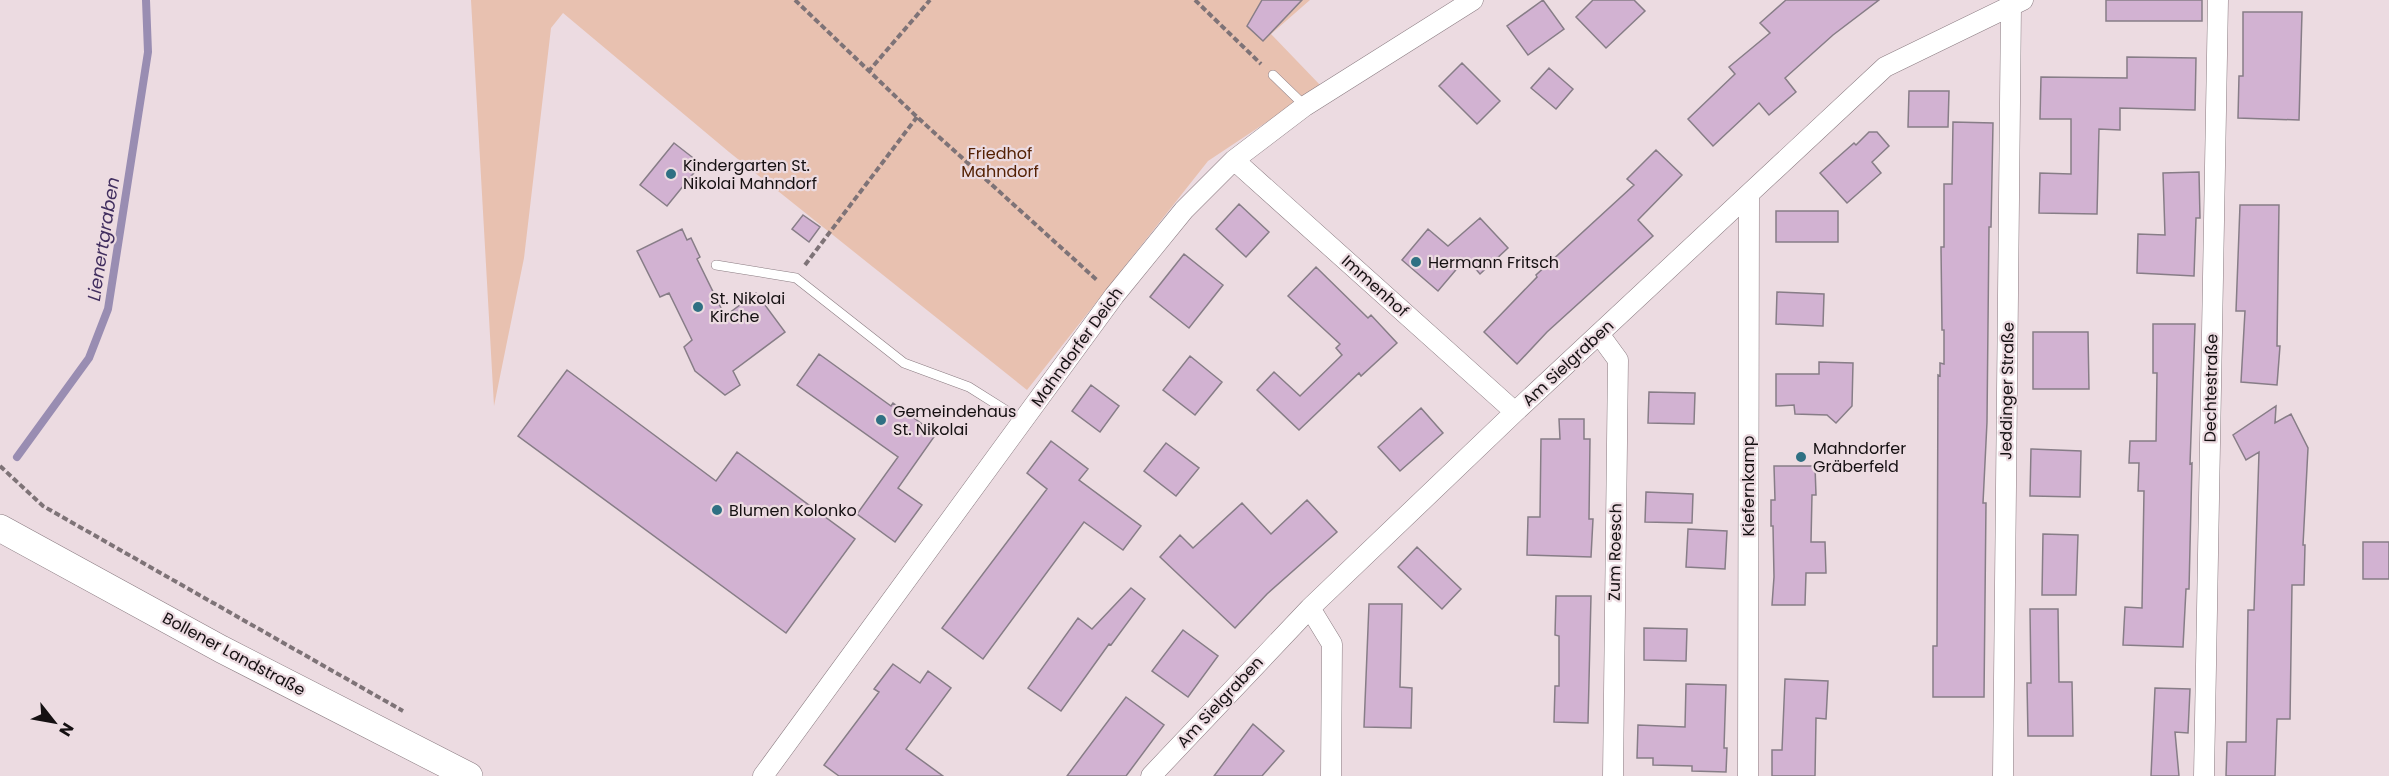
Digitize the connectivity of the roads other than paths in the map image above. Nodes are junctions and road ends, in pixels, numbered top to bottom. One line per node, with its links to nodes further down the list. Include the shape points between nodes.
1 (1473, 0): 4 (street, Mahndorfer Deich)
2 (2218, 0): 22 (street, Dechtestraße)
3 (2017, 3): 8 (street, Am Sielgraben, via 1885,67); 21 (street, Jeddinger Straße)
4 (1455, 6): 6 (street, Mahndorfer Deich)
5 (1272, 75): 6 (lane)
6 (1305, 106): 7 (street, Mahndorfer Deich)
7 (1234, 160): 11 (street, Immenhof); 12 (street, Mahndorfer Deich, via 1184,210 1114,296)
8 (1749, 196): 10 (street, Am Sielgraben); 20 (street, Kiefernkamp)
9 (716, 266): 12 (lane, via 796,278 904,363 969,387)
10 (1599, 334): 11 (street, Am Sielgraben); 19 (street, Zum Roesch, via 1618,360)
11 (1515, 412): 14 (street, Am Sielgraben)
12 (1023, 421): 16 (street, Mahndorfer Deich)
13 (0, 528): 15 (street, Bollener Landstraße, via 221,649)
14 (1310, 608): 17 (street, Am Sielgraben); 18 (street, via 1332,644)
15 (469, 776)
16 (763, 776)
17 (1151, 776)
18 (1331, 776)
19 (1612, 776)
20 (1748, 776)
21 (2003, 776)
22 (2204, 776)

